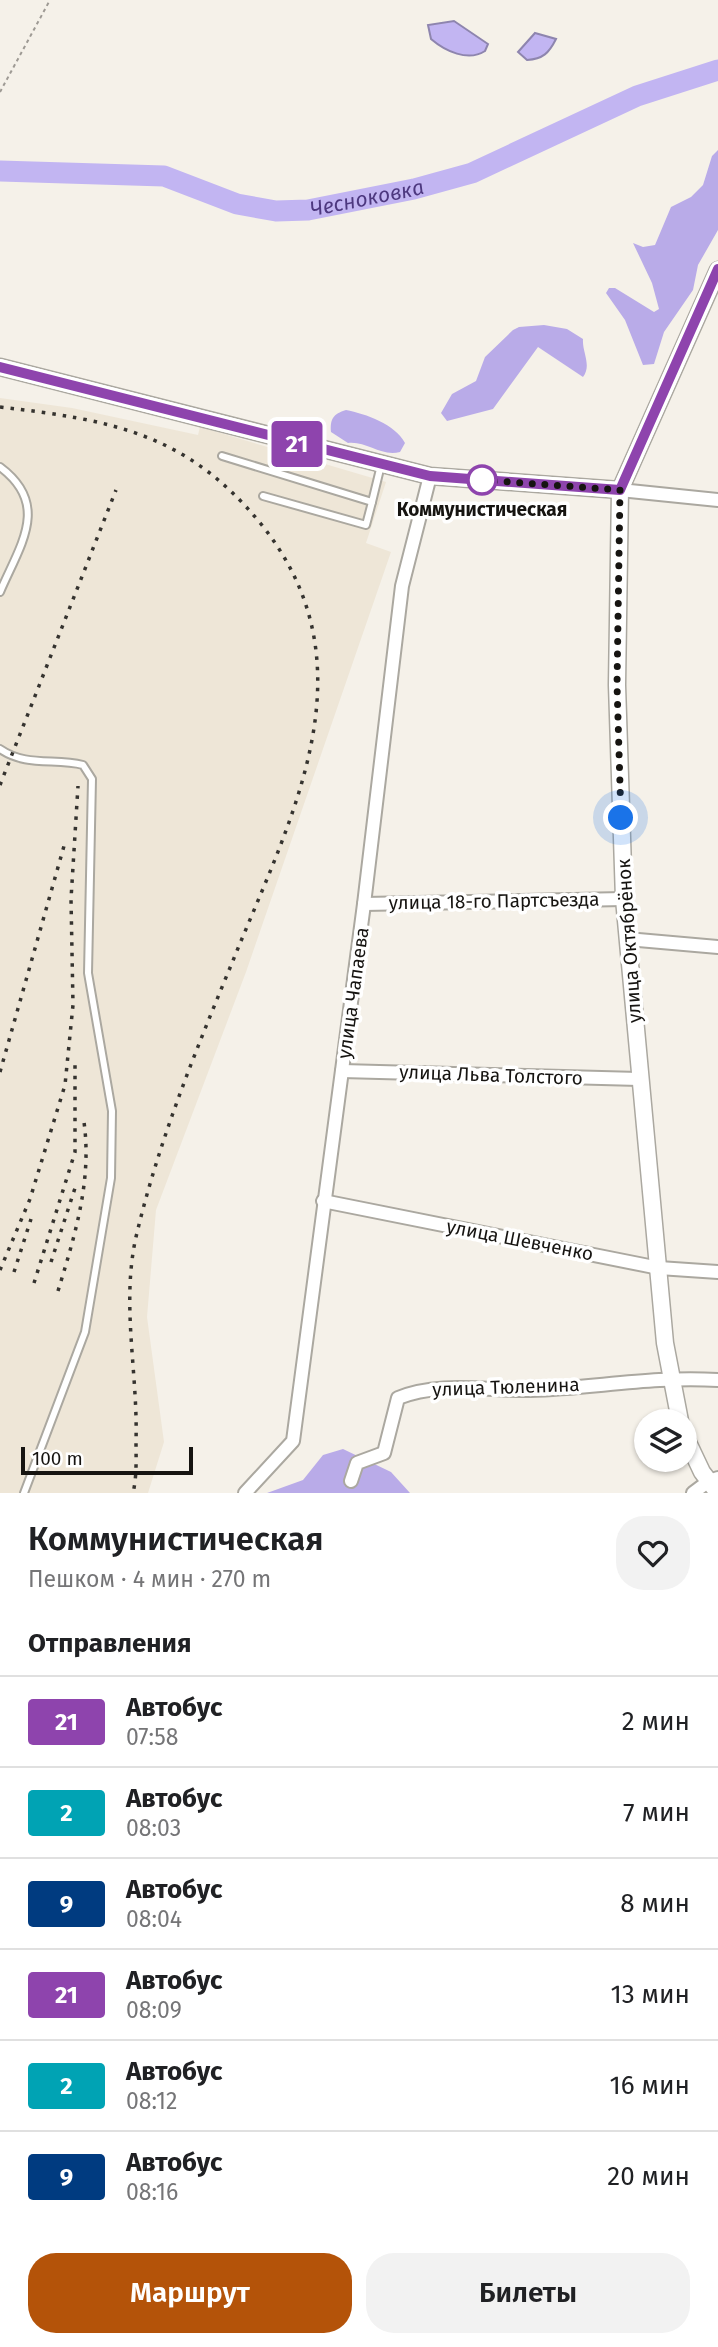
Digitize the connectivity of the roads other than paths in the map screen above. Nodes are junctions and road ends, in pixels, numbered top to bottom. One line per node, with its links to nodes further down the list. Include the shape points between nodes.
1 (718, 270): 7 (street, улица Октябрёнок)
2 (0, 367): 4 (street)
3 (222, 456): 10 (lane)
4 (381, 465): 6 (street); 10 (lane)
5 (0, 467): 11 (lane, via 21,486 30,507)
6 (430, 476): 7 (street); 14 (street, улица Чапаева, via 402,586)
7 (620, 490): 9 (street); 13 (street, улица Октябрёнок, via 617,685)
8 (263, 496): 10 (lane, via 366,525)
9 (718, 500)
10 (372, 502)
11 (0, 592)
12 (0, 749): 28 (lane, via 36,763 83,765 92,779 88,973 112,1111 111,1178 85,1332)
13 (624, 899): 14 (street, улица 18-го Партсъезда); 15 (street, улица Октябрёнок)
14 (365, 904): 17 (street, улица Чапаева)
15 (627, 939): 16 (street); 18 (street, улица Октябрёнок)
16 (718, 947)
17 (342, 1071): 18 (street, улица Льва Толстого); 19 (street, улица Чапаева)
18 (639, 1079): 20 (street, улица Октябрёнок)
19 (323, 1201): 20 (street, улица Шевченко); 29 (street, улица Чапаева, via 293,1441)
20 (659, 1268): 21 (street, улица Шевченко); 22 (street, улица Октябрёнок)
21 (718, 1272)
22 (670, 1377): 23 (street, улица Тюленина); 24 (street, улица Октябрёнок); 26 (street, улица Тюленина, via 532,1390 417,1390 398,1398 384,1453 357,1463)
23 (718, 1380)
24 (677, 1409)
25 (697, 1455): 27 (street)
26 (351, 1480)
27 (715, 1484): 30 (street)
28 (23, 1493)
29 (245, 1493)
30 (693, 1493)

